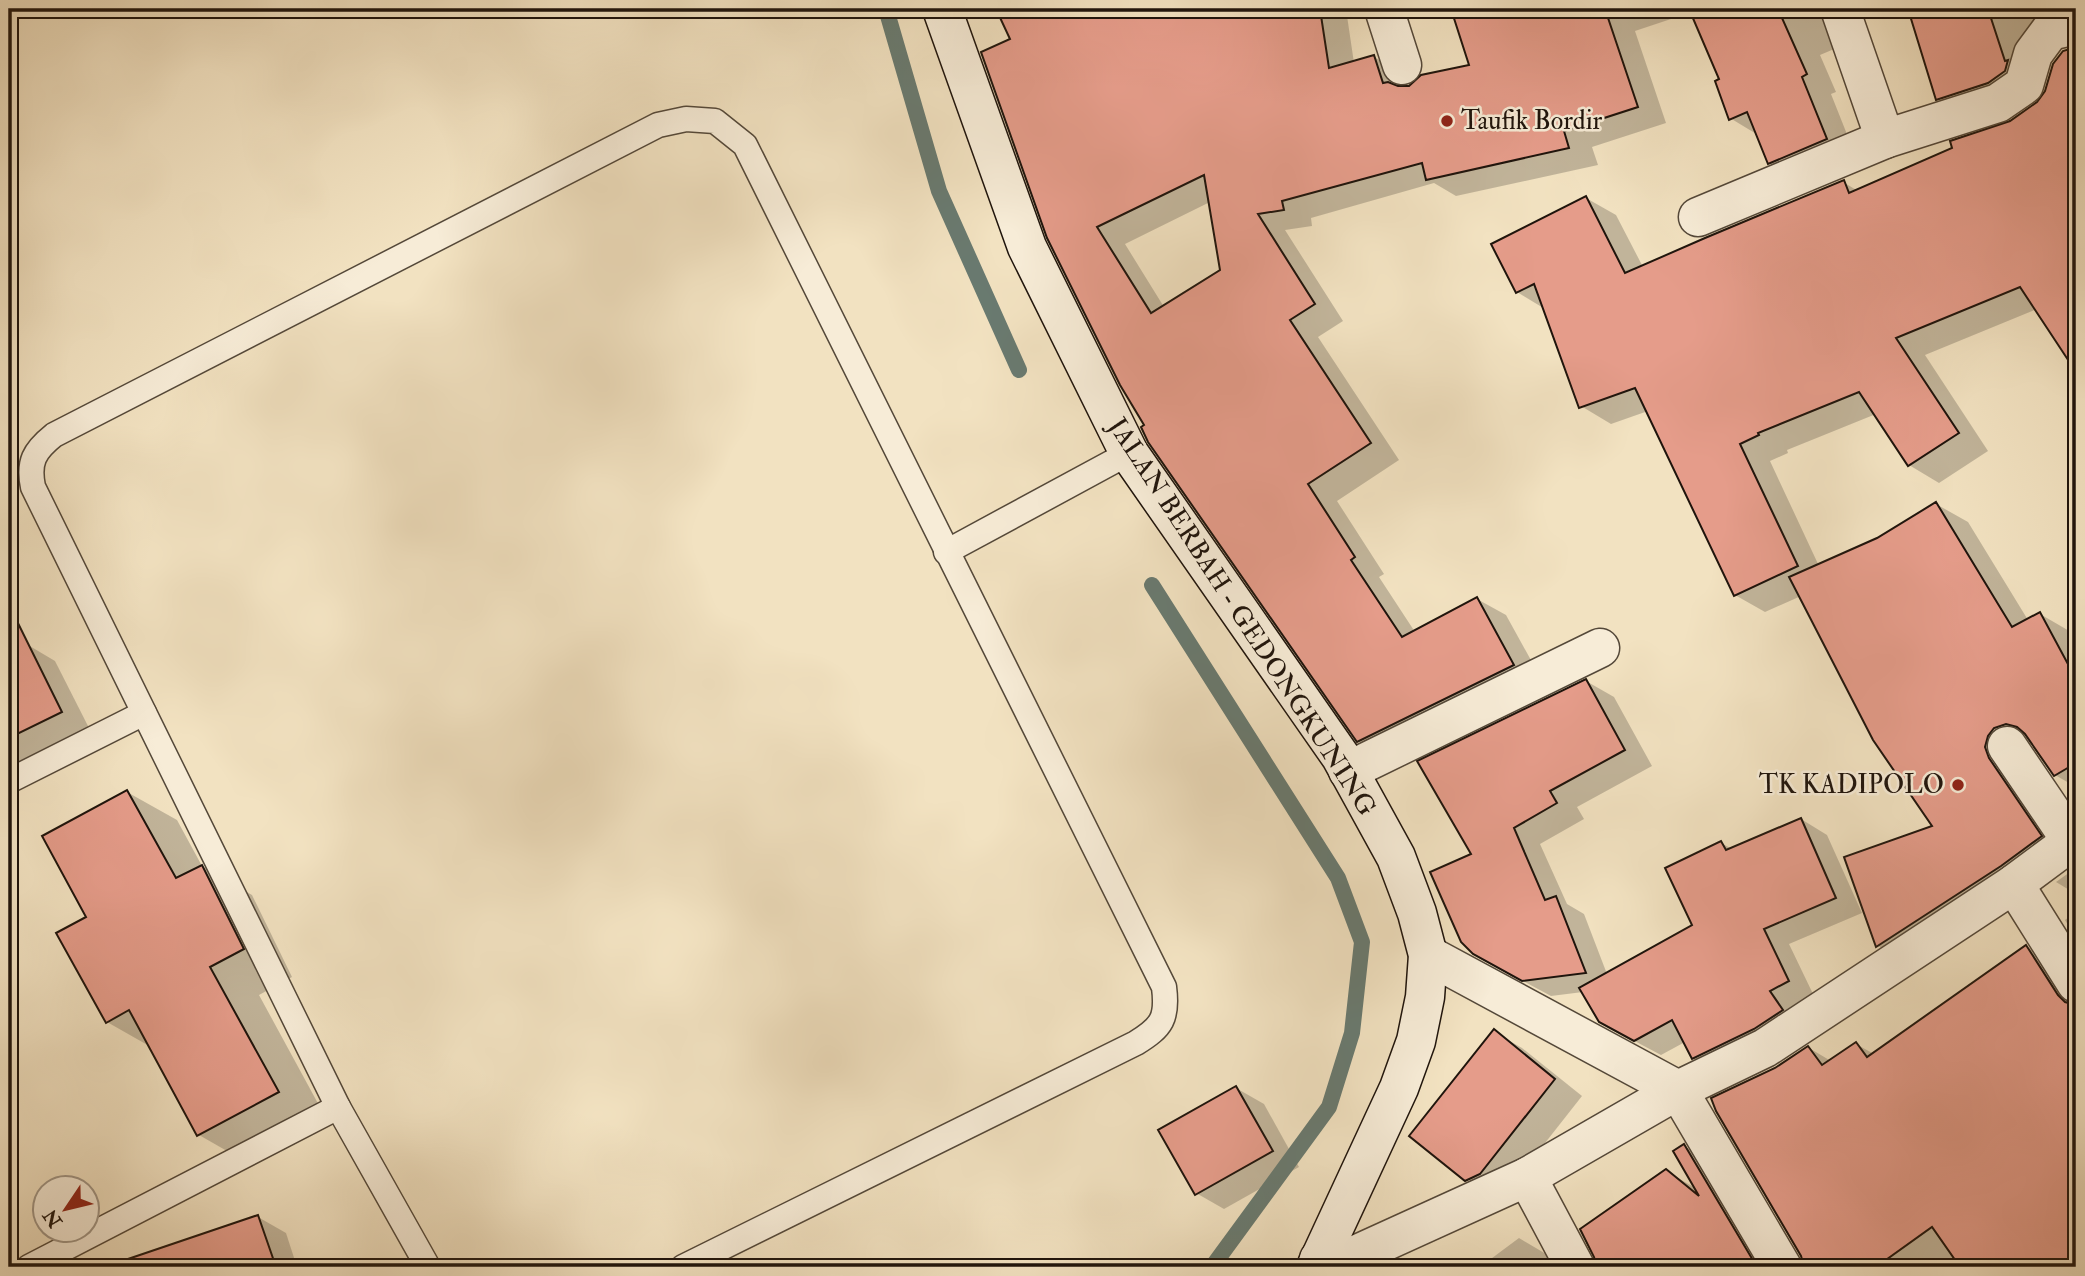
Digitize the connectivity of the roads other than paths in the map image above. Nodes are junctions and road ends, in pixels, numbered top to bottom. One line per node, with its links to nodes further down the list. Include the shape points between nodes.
1 (942, 9): 8 (street, JALAN BERBAH - GEDONGKUNING, via 1027,247)
2 (1384, 9): 5 (street)
3 (1840, 9): 6 (street)
4 (2076, 25): 6 (street, via 2050,31 2032,54 2024,85 1998,103)
5 (1402, 65)
6 (1885, 139): 7 (street)
7 (1698, 217)
8 (1129, 453): 9 (lane); 13 (street, JALAN BERBAH - GEDONGKUNING)
9 (946, 552): 11 (lane, via 745,145 715,121 686,119 658,125 43,444 30,470 33,487); 25 (lane, via 1164,988 1164,1018 1136,1043)
10 (1600, 648): 13 (street)
11 (144, 713): 14 (lane); 20 (lane)
12 (2007, 746): 15 (street)
13 (1348, 771): 17 (street, JALAN BERBAH - GEDONGKUNING, via 1396,857 1418,913)
14 (9, 781)
15 (2074, 840): 16 (street)
16 (2014, 884): 18 (street); 19 (street, via 1765,1048)
17 (1428, 955): 19 (street); 22 (street, JALAN BERBAH - GEDONGKUNING, via 1416,1041)
18 (2076, 983)
19 (1678, 1090): 21 (street); 27 (street)
20 (338, 1107): 23 (lane); 24 (lane)
21 (1527, 1177): 22 (street, via 1350,1257); 26 (street)
22 (1318, 1263)
23 (29, 1267)
24 (428, 1267)
25 (683, 1267)
26 (1575, 1267)
27 (1782, 1267)

